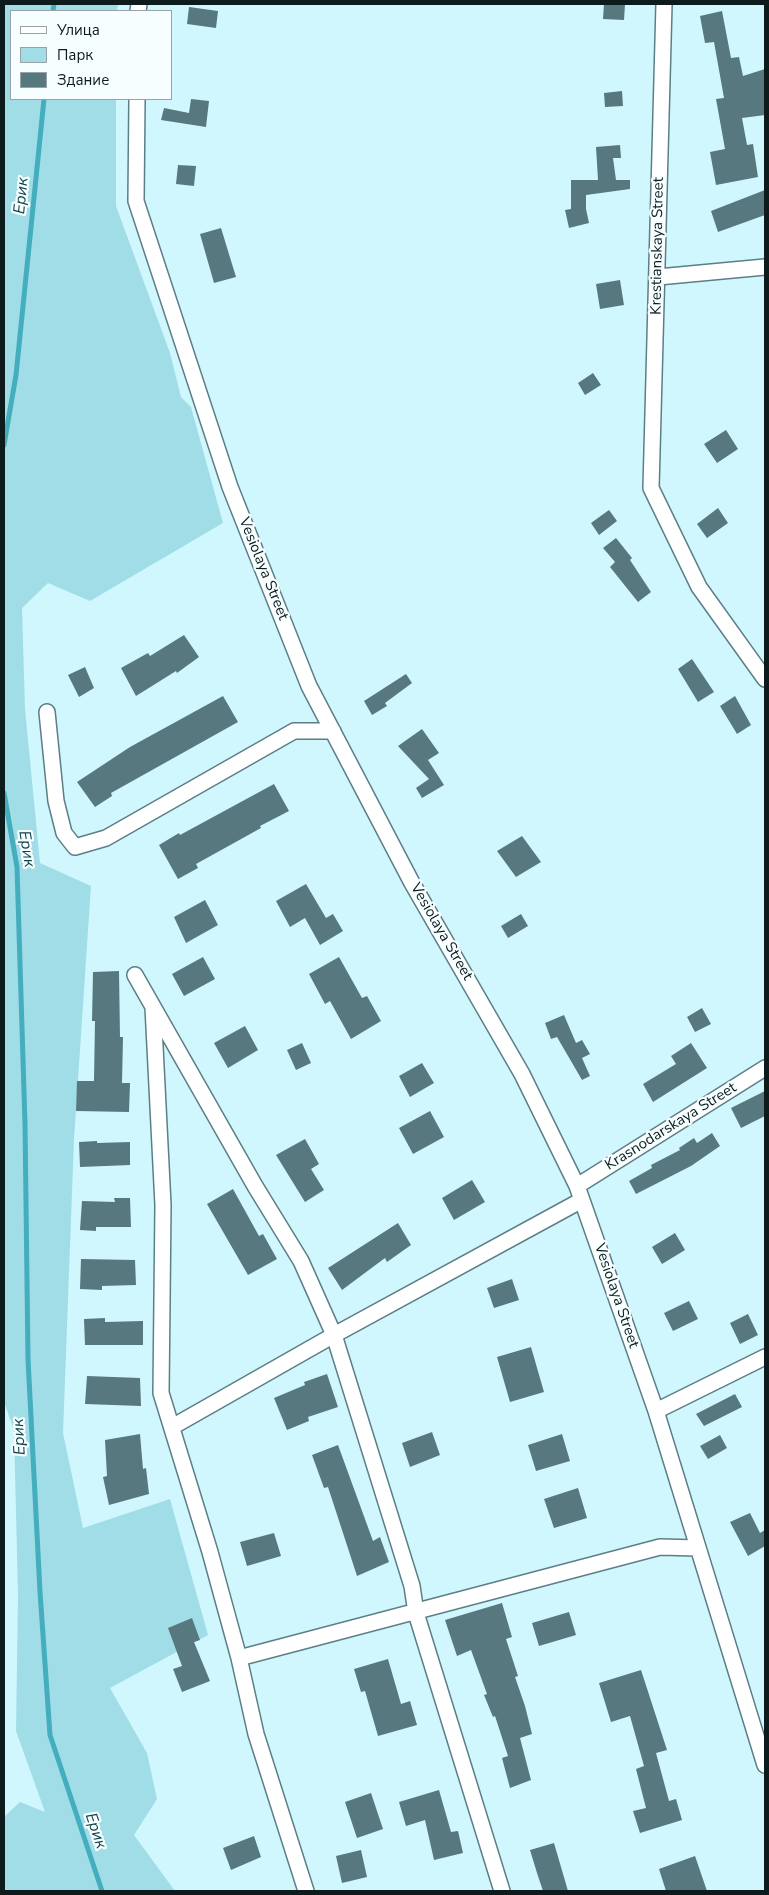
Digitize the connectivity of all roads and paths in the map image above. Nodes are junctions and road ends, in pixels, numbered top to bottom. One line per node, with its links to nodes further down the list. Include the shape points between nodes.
1 (664, 4): 4 (street, Krestianskaya Street)
2 (137, 100): 7 (street, Vesiolaya Street, via 136,201 230,488 310,686)
3 (765, 267): 4 (street)
4 (658, 277): 5 (street, Krestianskaya Street, via 651,488 699,587)
5 (765, 679)
6 (47, 712): 7 (street, via 56,801 64,834 76,847 106,838 294,731)
7 (333, 731): 11 (street, Vesiolaya Street, via 412,883 522,1074)
8 (135, 974): 9 (street)
9 (153, 1007): 12 (street, via 301,1261); 15 (street, via 164,1205 161,1393)
10 (765, 1068): 11 (street, Krasnodarskaya Street)
11 (580, 1194): 12 (street, Krasnodarskaya Street); 14 (street, Vesiolaya Street)
12 (334, 1335): 15 (street, Krasnodarskaya Street); 17 (street, via 412,1586)
13 (765, 1357): 14 (street)
14 (656, 1411): 16 (street, Vesiolaya Street)
15 (172, 1428): 18 (street)
16 (698, 1548): 17 (street, via 660,1547); 19 (street, Vesiolaya Street)
17 (416, 1612): 18 (street); 21 (street)
18 (239, 1658): 20 (street, via 256,1734)
19 (765, 1765)
20 (306, 1891)
21 (502, 1891)

